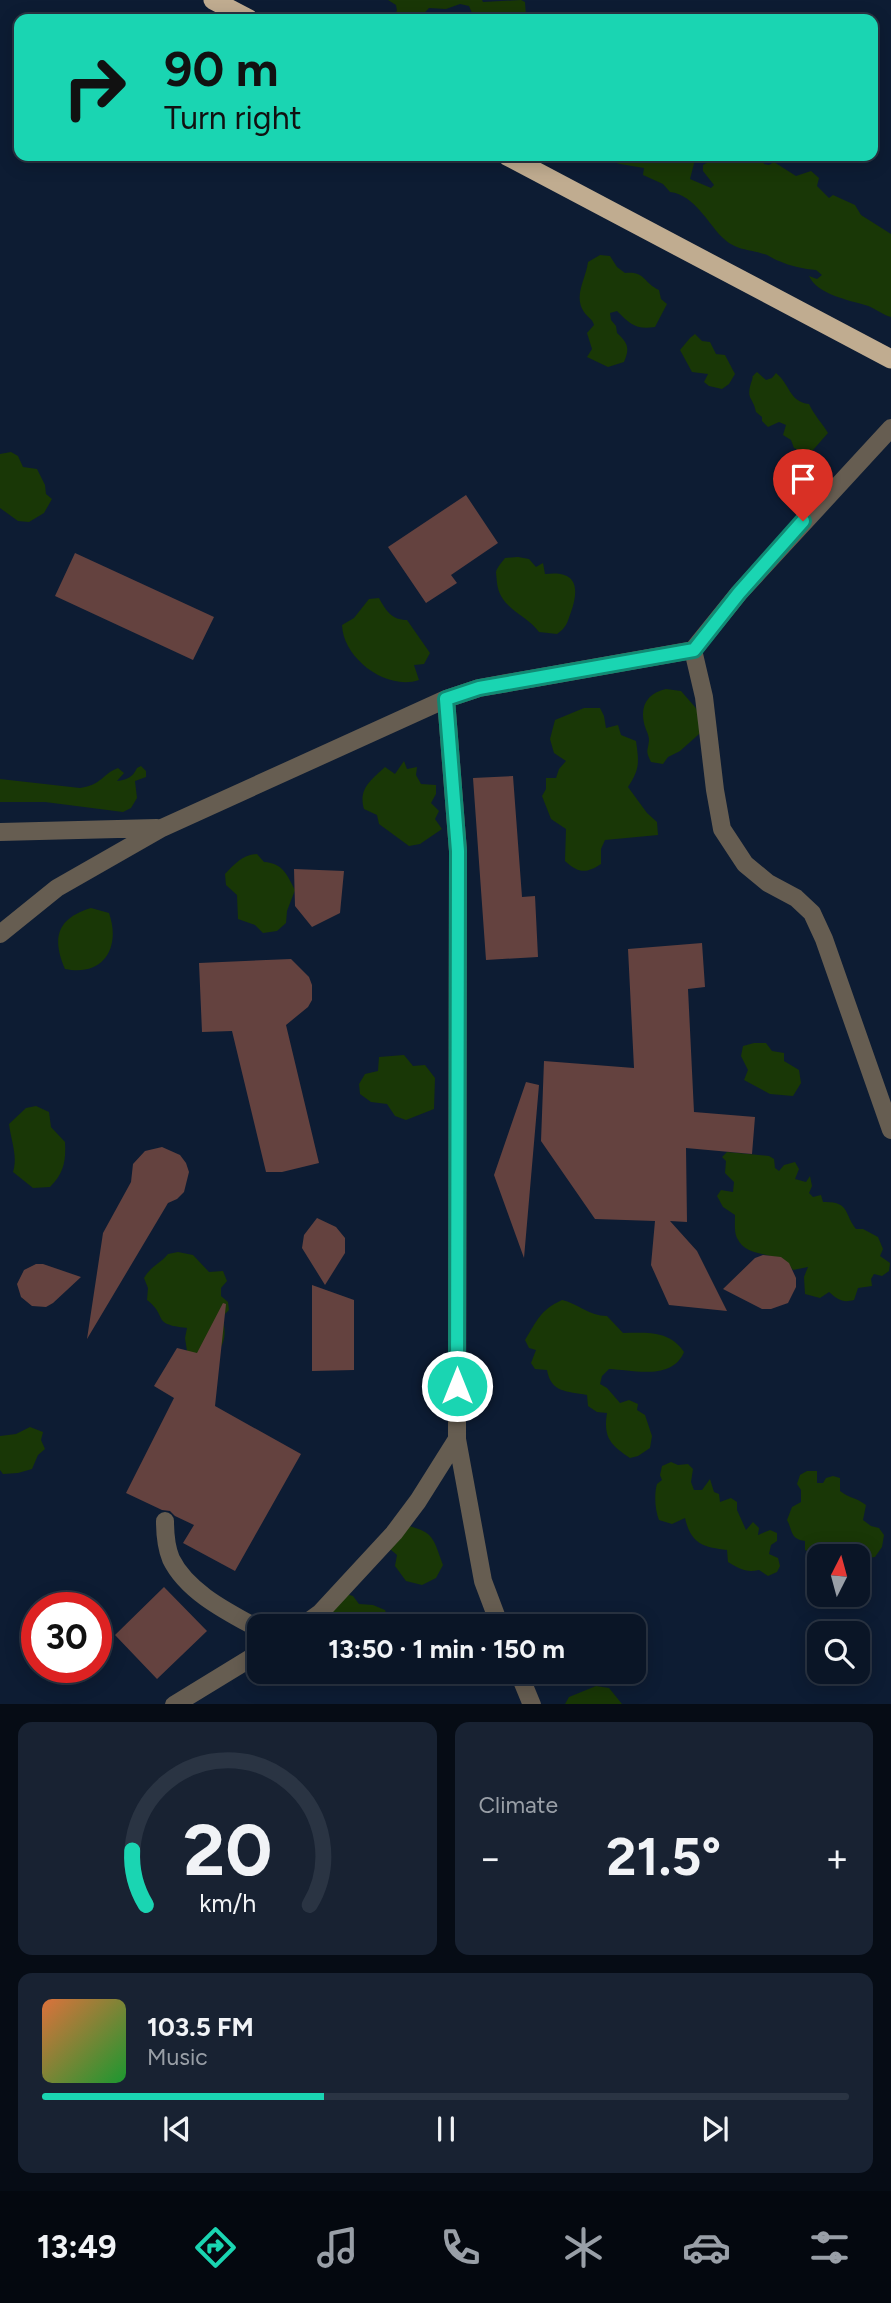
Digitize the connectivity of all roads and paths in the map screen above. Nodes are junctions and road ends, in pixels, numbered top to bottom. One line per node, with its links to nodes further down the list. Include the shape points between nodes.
1 (213, 0): 2 (highway)
2 (240, 14)
3 (516, 161): 4 (highway)
4 (891, 359)
5 (891, 428): 6 (street, via 758,572)
6 (694, 650): 7 (street, via 479,688); 11 (street, via 722,828 745,864 812,913)
7 (446, 699): 8 (street); 12 (street, via 458,851)
8 (162, 828): 9 (street); 10 (street, via 57,888)
9 (0, 831)
10 (0, 933)
11 (891, 1130)
12 (457, 1439): 14 (street, via 394,1533); 15 (street, via 483,1581)
13 (165, 1521): 16 (street, via 172,1560 190,1584)
14 (320, 1614)
15 (495, 1614)
16 (247, 1622)
17 (247, 1660): 19 (street)
18 (523, 1684): 20 (street)
19 (174, 1704)
20 (531, 1704)

